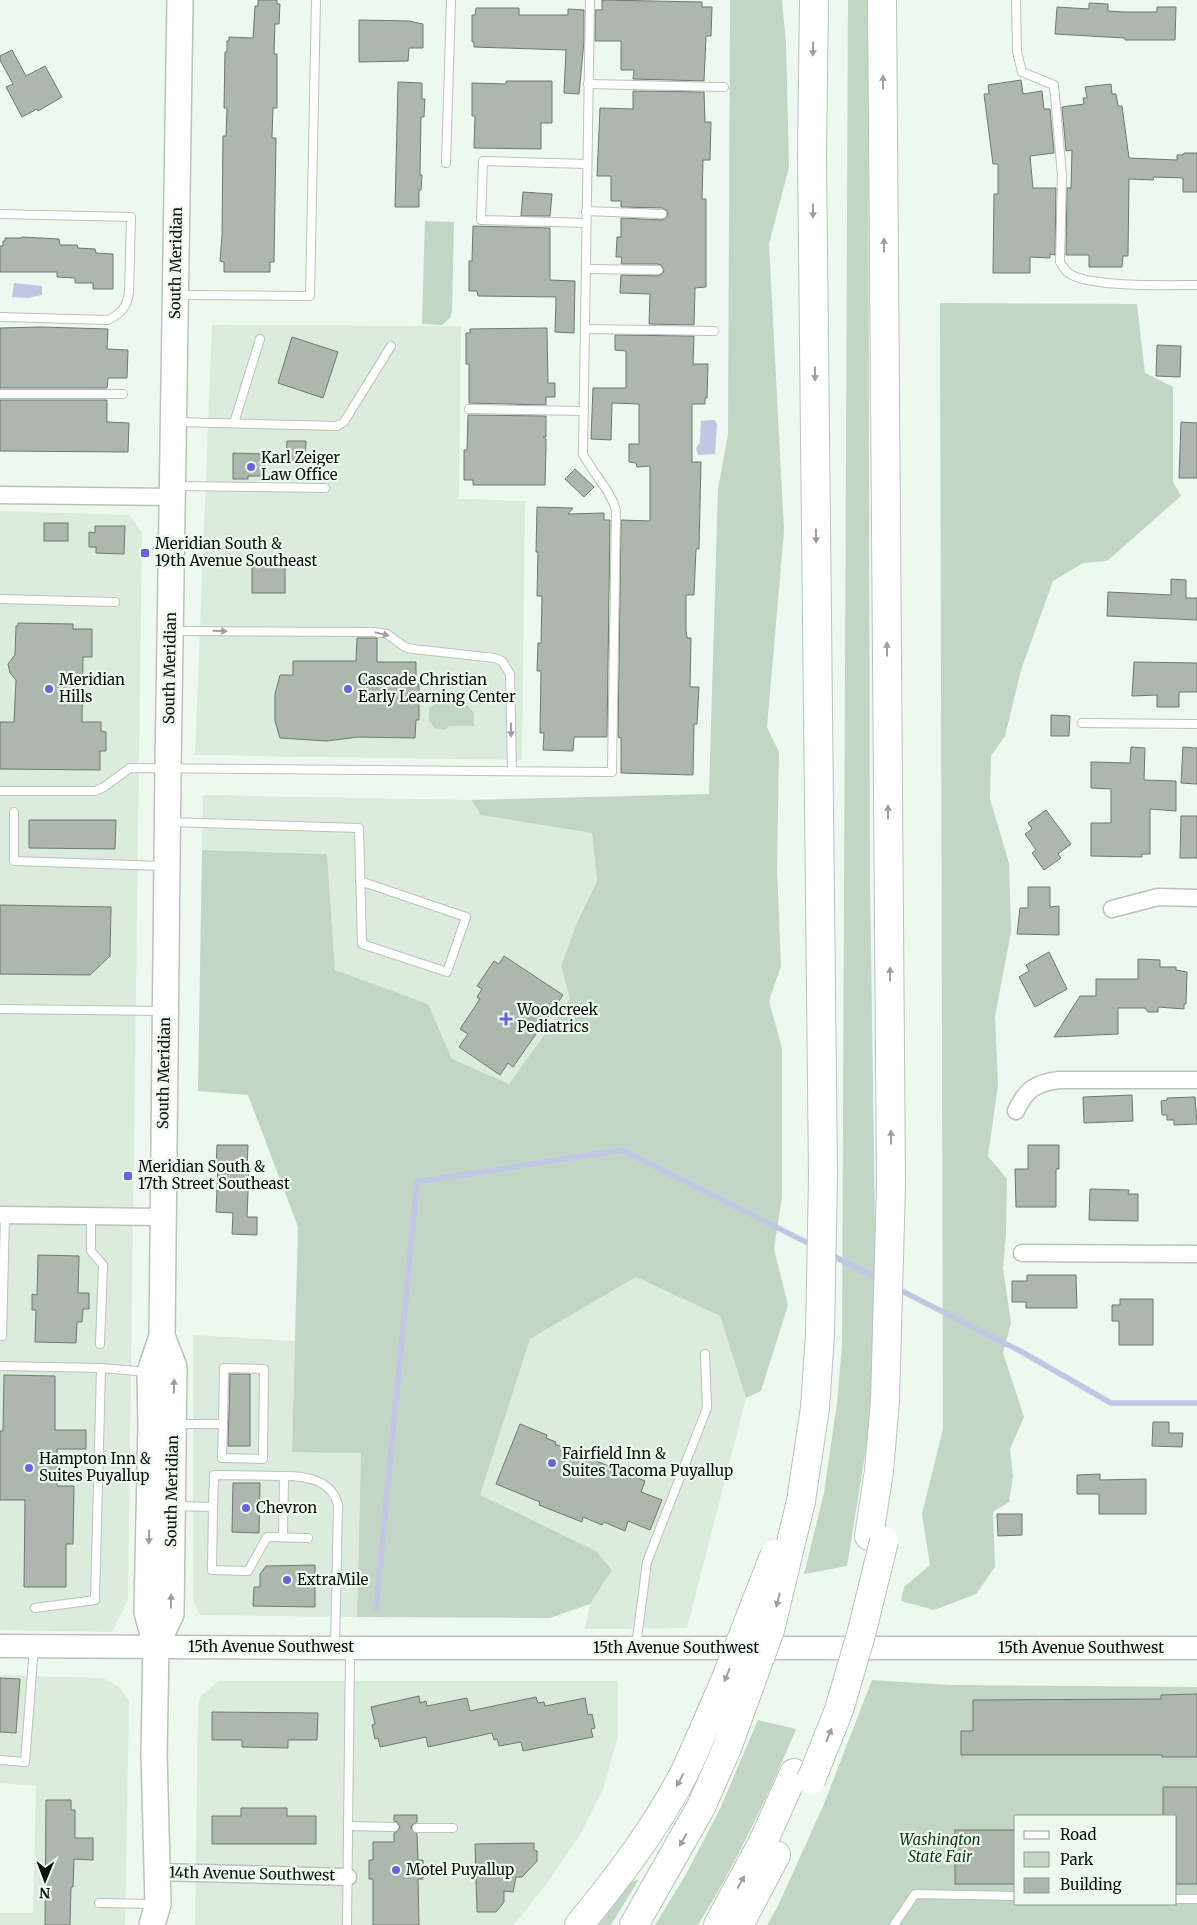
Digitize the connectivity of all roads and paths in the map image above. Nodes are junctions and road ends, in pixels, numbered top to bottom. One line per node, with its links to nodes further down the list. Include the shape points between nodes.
1 (180, 0): 19 (main road, South Meridian)
2 (316, 0): 19 (lane, via 310,296)
3 (451, 0): 10 (lane)
4 (590, 0): 8 (lane)
5 (814, 0): 67 (highway, one-way to 67, via 812,176 823,1194 815,1408)
6 (882, 0): 80 (highway, one-way to 6, via 821,1704 876,1538 884,1401 891,1185)
7 (1016, 0): 18 (lane, via 1017,52 1022,72 1054,85 1062,175 1060,262 1068,273 1091,282)
8 (588, 84): 9 (lane); 11 (lane)
9 (724, 87)
10 (446, 163)
11 (587, 164): 12 (lane); 15 (lane, via 483,161 481,220)
12 (586, 211): 14 (lane); 15 (lane)
13 (0, 214): 20 (lane, via 131,217 128,302 117,316 108,320)
14 (662, 214)
15 (586, 223): 16 (lane)
16 (586, 269): 17 (lane); 21 (lane)
17 (658, 270)
18 (1197, 286)
19 (176, 294): 29 (main road, South Meridian)
20 (0, 317)
21 (585, 329): 22 (lane); 28 (lane)
22 (714, 331)
23 (260, 339): 30 (lane)
24 (391, 346): 30 (lane, via 344,422 338,426)
25 (0, 394): 26 (lane)
26 (123, 394)
27 (469, 409): 28 (lane)
28 (584, 411): 40 (lane, via 583,454 613,497 616,510 612,772)
29 (174, 422): 30 (lane); 32 (main road, South Meridian)
30 (234, 423)
31 (325, 488): 32 (lane)
32 (173, 491): 33 (street); 36 (main road, South Meridian)
33 (0, 495)
34 (0, 599): 35 (lane)
35 (115, 602)
36 (171, 631): 39 (main road, South Meridian); 40 (lane, one-way to 40, via 374,632 387,634 413,649 495,658 502,661 510,674)
37 (1082, 723): 38 (lane)
38 (1197, 724)
39 (168, 768): 40 (lane); 41 (lane, via 130,768 95,791); 43 (main road, South Meridian)
40 (512, 771)
41 (0, 792)
42 (14, 812): 44 (lane, via 14,861)
43 (168, 822): 44 (main road, South Meridian); 45 (lane, via 359,828)
44 (168, 866): 49 (main road, South Meridian)
45 (360, 881): 45 (lane, via 362,944 447,972 466,917)
46 (1197, 898): 47 (street, via 1158,897)
47 (1112, 910)
48 (0, 1009): 49 (lane)
49 (165, 1011): 54 (main road, South Meridian)
50 (1197, 1080): 51 (street, via 1047,1082 1022,1097)
51 (1016, 1111)
52 (2, 1215): 53 (street); 57 (lane)
53 (91, 1216): 54 (street); 59 (lane, via 91,1251 103,1265)
54 (162, 1217): 58 (main road, South Meridian)
55 (1022, 1253): 56 (street)
56 (1197, 1254)
57 (2, 1336)
58 (162, 1336): 63 (main road, South Meridian); 64 (main road, South Meridian, one-way to 58, via 174,1367)
59 (100, 1344)
60 (705, 1354): 77 (lane, via 708,1408 647,1562)
61 (0, 1366): 62 (lane)
62 (101, 1368): 63 (lane); 72 (lane, via 94,1600)
63 (150, 1372): 75 (main road, South Meridian, one-way to 75, via 148,1612)
64 (173, 1424): 65 (lane); 68 (main road, South Meridian)
65 (223, 1424): 65 (lane, via 222,1458 263,1458 264,1369 224,1368)
66 (284, 1476): 69 (lane, via 214,1475); 70 (lane); 76 (lane, via 310,1478 331,1490 336,1498)
67 (801, 1501): 93 (highway, one-way to 93, bridge, via 767,1571 727,1676 680,1781 608,1890); 94 (highway, one-way to 94, bridge, via 770,1630 727,1748 701,1807)
68 (172, 1506): 69 (lane); 75 (main road, South Meridian, one-way to 68, via 171,1614)
69 (213, 1507): 70 (lane, via 212,1570 248,1571 267,1537)
70 (284, 1537): 71 (lane)
71 (308, 1538)
72 (35, 1608)
73 (0, 1646): 74 (street, 15th Avenue Southwest)
74 (34, 1646): 75 (street, 15th Avenue Southwest); 79 (lane, via 25,1762)
75 (156, 1646): 76 (street, 15th Avenue Southwest); 85 (main road, South Meridian)
76 (343, 1648): 77 (street, 15th Avenue Southwest); 81 (lane)
77 (636, 1648): 78 (street, 15th Avenue Southwest)
78 (1197, 1648)
79 (0, 1760)
80 (802, 1777): 95 (highway, one-way to 80, via 762,1842); 96 (highway, via 768,1872)
81 (348, 1826): 82 (lane); 86 (lane)
82 (394, 1827)
83 (417, 1828): 84 (lane)
84 (453, 1828)
85 (157, 1872): 86 (street, 14th Avenue Southwest); 91 (main road, South Meridian)
86 (348, 1876): 92 (lane)
87 (1014, 1896): 97 (lane, via 915,1894)
88 (1177, 1899): 89 (lane)
89 (1197, 1899)
90 (99, 1903): 91 (lane)
91 (159, 1918)
92 (347, 1925)
93 (578, 1925)
94 (634, 1925)
95 (718, 1925)
96 (739, 1925)
97 (894, 1925)

